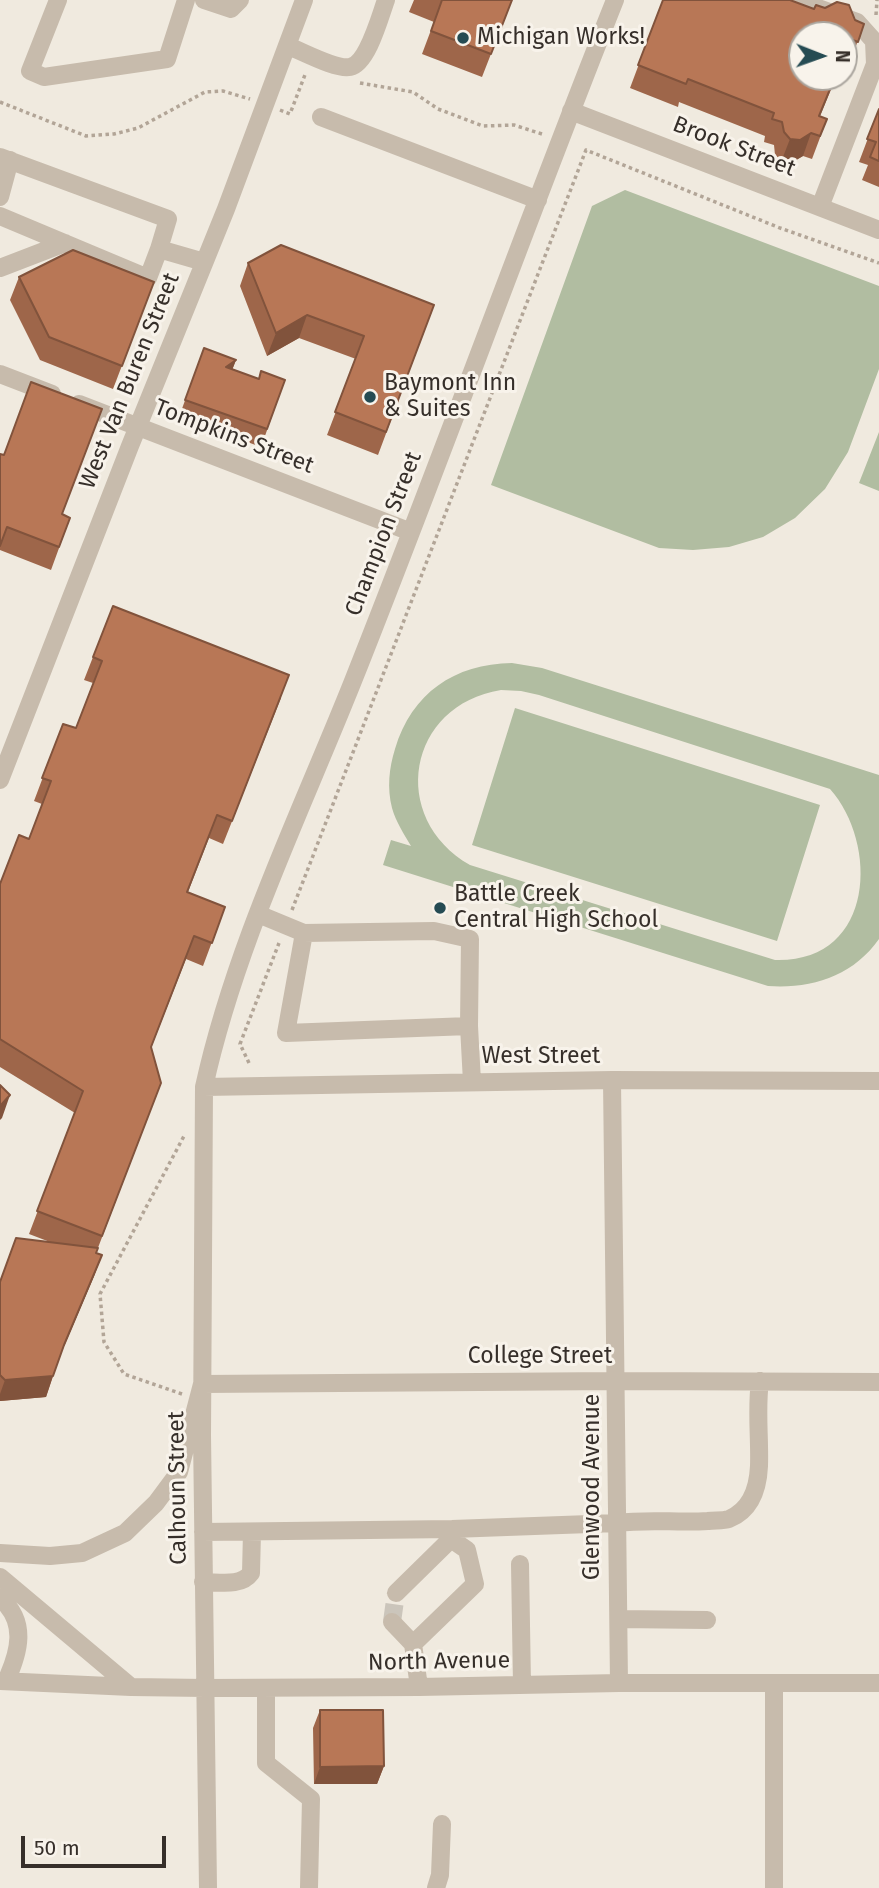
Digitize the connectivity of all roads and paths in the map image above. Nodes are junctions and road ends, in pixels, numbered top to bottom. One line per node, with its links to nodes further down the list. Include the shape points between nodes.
1 (58, 0): 2 (street, via 30,71 44,77 167,59)
2 (186, 0)
3 (204, 0): 4 (street, via 231,9)
4 (240, 0)
5 (304, 0): 9 (street, West Van Buren Street)
6 (386, 0): 9 (street, via 368,49 351,67)
7 (615, 0): 14 (street, Champion Street)
8 (804, 3): 21 (street, via 857,22 874,41 875,65)
9 (288, 46): 26 (street, West Van Buren Street)
10 (317, 75): 15 (path, via 306,72)
11 (351, 83): 17 (path, via 413,92 438,109 483,126 514,125)
12 (241, 96): 13 (path, via 205,92 138,128 86,136)
13 (0, 102)
14 (571, 111): 20 (street, Champion Street); 21 (street, Brook Street)
15 (290, 114)
16 (321, 117): 20 (street)
17 (541, 133)
18 (5, 158): 19 (street); 25 (street, via 168,219)
19 (0, 197)
20 (537, 200): 31 (street, Champion Street)
21 (820, 206): 23 (street, Brook Street)
22 (0, 216): 24 (street)
23 (879, 230)
24 (65, 243): 25 (street, via 148,278); 28 (street)
25 (159, 249): 26 (street)
26 (204, 262): 30 (street, West Van Buren Street)
27 (879, 263): 34 (path, via 586,150)
28 (0, 268)
29 (0, 374): 30 (street, Tompkins Street)
30 (138, 426): 31 (street, Tompkins Street); 32 (street, West Van Buren Street)
31 (411, 532): 33 (street, Champion Street)
32 (0, 780)
33 (258, 914): 34 (street); 41 (street, Champion Street)
34 (286, 925): 35 (street); 37 (path, via 240,1044)
35 (304, 933): 36 (street, via 434,932 470,939); 36 (street, via 286,1033)
36 (470, 1026): 40 (street)
37 (249, 1063)
38 (612, 1080): 39 (street, West Street); 40 (street, West Street); 43 (street, Glenwood Avenue)
39 (879, 1081)
40 (472, 1082): 41 (street, West Street)
41 (204, 1087): 46 (street, Calhoun Street)
42 (184, 1136): 47 (path, via 100,1294 104,1342 124,1374)
43 (617, 1381): 44 (street, College Street); 46 (street, College Street); 48 (street, Glenwood Avenue)
44 (760, 1381): 45 (street, College Street); 48 (street, via 759,1468 755,1494 743,1510 728,1520)
45 (879, 1382)
46 (202, 1384): 49 (street, Calhoun Street); 52 (street, via 179,1472 125,1533 82,1553)
47 (181, 1395)
48 (617, 1523): 51 (street); 58 (street, Glenwood Avenue)
49 (203, 1532): 50 (street); 55 (street, Calhoun Street)
50 (252, 1532): 51 (street); 55 (street, via 247,1579)
51 (452, 1534): 56 (street); 61 (street, via 467,1550 475,1584)
52 (0, 1553)
53 (520, 1564): 66 (street)
54 (0, 1577): 67 (street)
55 (204, 1583): 69 (street, Calhoun Street)
56 (396, 1592)
57 (0, 1598): 62 (street, via 16,1621 19,1642 18,1656)
58 (619, 1619): 59 (street); 63 (street, Glenwood Avenue)
59 (707, 1620)
60 (392, 1622): 61 (street)
61 (413, 1644): 68 (street)
62 (3, 1681): 67 (street, North Avenue)
63 (619, 1683): 65 (street, North Avenue); 66 (street, North Avenue)
64 (879, 1683): 65 (street, North Avenue)
65 (774, 1684): 75 (street)
66 (522, 1685): 68 (street, North Avenue)
67 (131, 1687): 69 (street, North Avenue)
68 (419, 1687): 70 (street, North Avenue)
69 (205, 1688): 70 (street, North Avenue); 72 (street, Calhoun Street)
70 (266, 1688): 73 (street, via 266,1763 311,1799)
71 (442, 1824): 74 (street)
72 (208, 1888)
73 (309, 1888)
74 (436, 1888)
75 (774, 1888)

